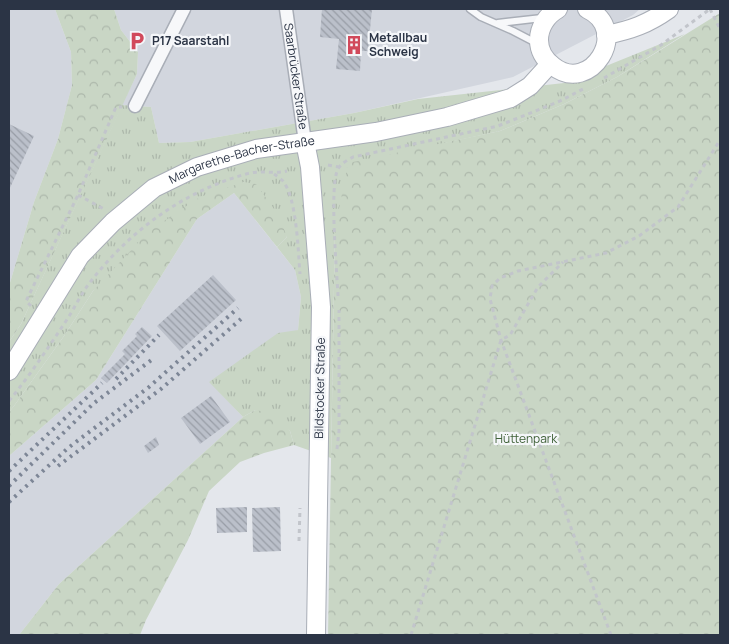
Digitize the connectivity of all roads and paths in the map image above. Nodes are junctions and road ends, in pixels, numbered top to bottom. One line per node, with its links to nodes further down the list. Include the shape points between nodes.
1 (184, 9): 15 (street)
2 (286, 9): 16 (street, Saarbrücker Straße)
3 (470, 9): 8 (lane)
4 (589, 9): 10 (main road, via 602,23)
5 (669, 9): 10 (main road, via 632,30)
6 (710, 9): 9 (path); 13 (path, via 661,45)
7 (553, 13): 8 (lane, via 522,21); 11 (main road, via 540,30)
8 (496, 23): 11 (lane)
9 (720, 29)
10 (606, 35): 12 (main road, via 602,57 590,69 572,73)
11 (540, 45): 12 (main road)
12 (550, 64): 16 (main road, Margarethe-Bacher-Straße, via 530,86 511,98 447,117)
13 (599, 81)
14 (591, 85): 19 (path, via 498,126 353,157)
15 (135, 106): 22 (path, via 116,108)
16 (305, 142): 23 (main road, Margarethe-Bacher-Straße, via 256,149 197,167 154,188); 35 (main road, Bildstocker Straße, via 310,167 321,307)
17 (719, 143): 24 (path, via 678,207 639,236 606,253)
18 (328, 165): 19 (path)
19 (339, 167): 26 (path, via 335,176 334,203)
20 (287, 171): 21 (path)
21 (274, 174): 25 (path, via 283,182 294,212); 31 (path, via 248,173 215,184 184,198 152,219 124,244 88,285 28,378)
22 (78, 195): 23 (path); 28 (path, via 26,301)
23 (120, 217): 28 (main road, Margarethe-Bacher-Straße, via 80,256)
24 (564, 262): 29 (path, via 538,287 510,334); 29 (path, via 518,271 500,278 492,286 490,299)
25 (301, 280)
26 (339, 299)
27 (339, 309): 32 (path)
28 (42, 316): 30 (main road, Margarethe-Bacher-Straße)
29 (502, 340): 36 (path); 37 (path)
30 (9, 371)
31 (9, 401)
32 (336, 457)
33 (300, 499): 34 (path)
34 (299, 548)
35 (316, 635)
36 (411, 635)
37 (611, 635)

